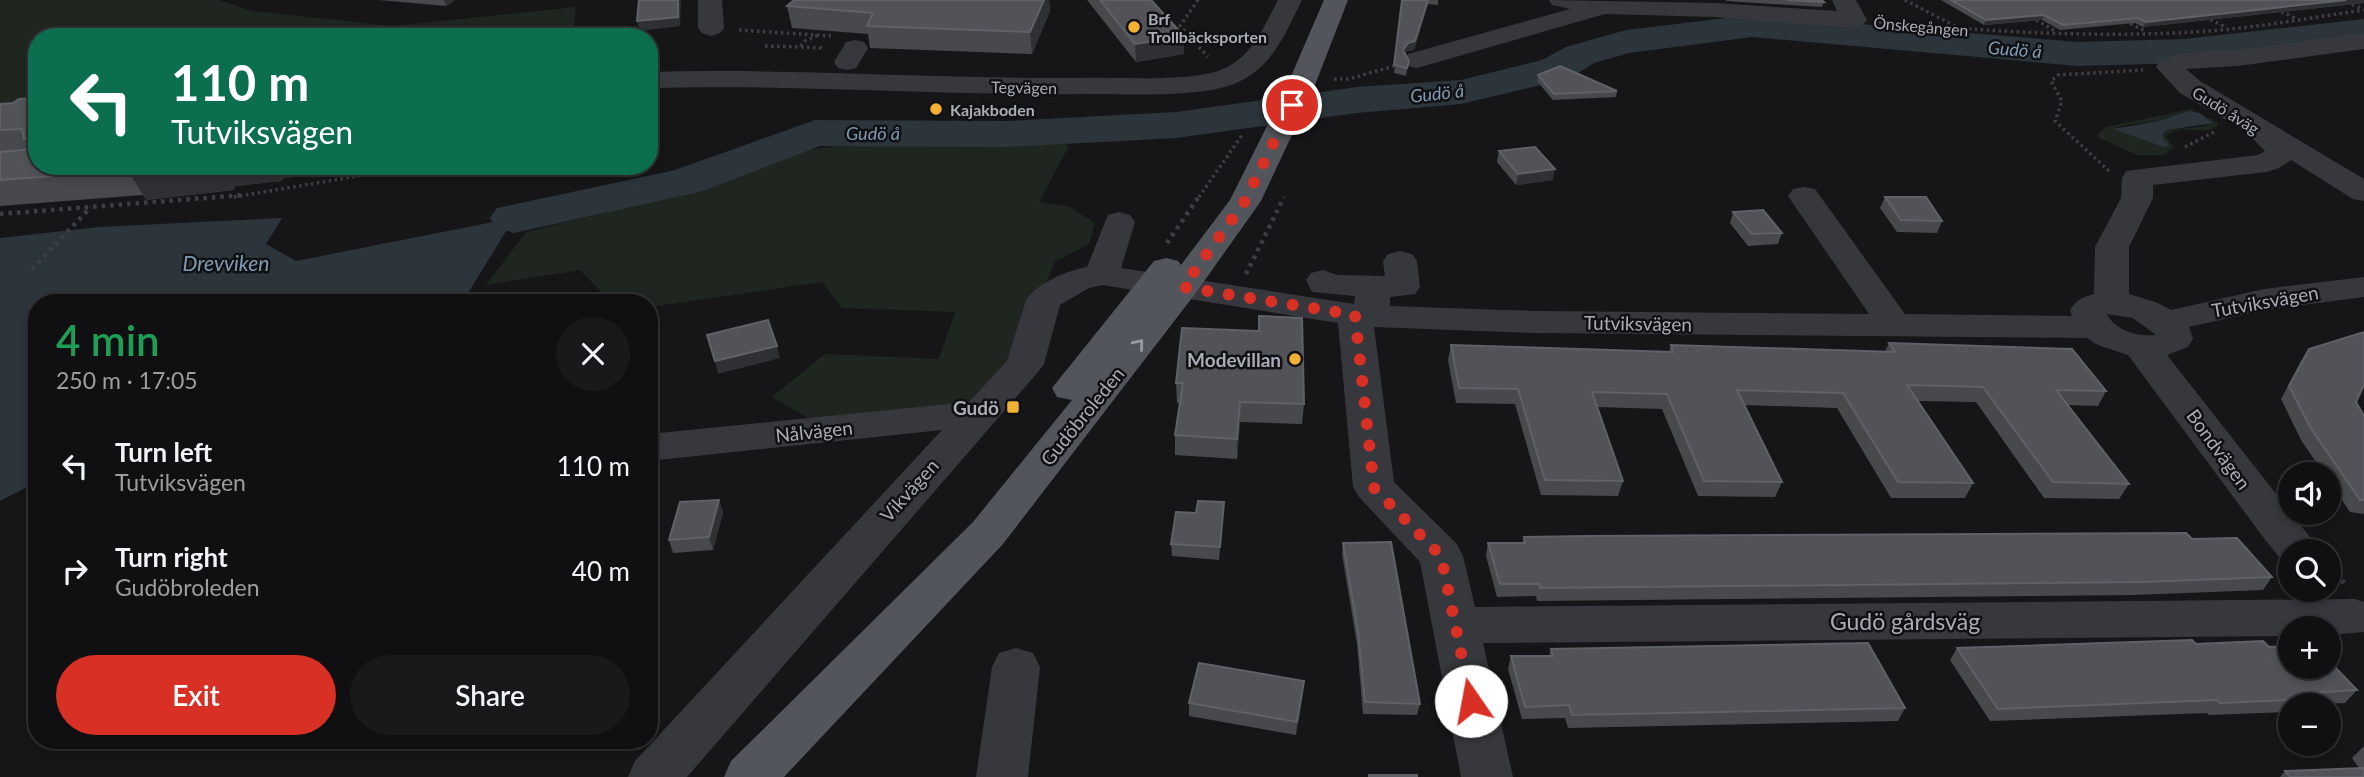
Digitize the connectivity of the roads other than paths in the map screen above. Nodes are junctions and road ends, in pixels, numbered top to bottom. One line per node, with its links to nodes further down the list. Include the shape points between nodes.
1 (710, 0): 9 (street)
2 (1290, 0): 12 (street, Tegvägen, via 1254,62 1225,78 1173,85 1093,88 848,68 800,80 760,80 725,87)
3 (1318, 0): 13 (main road, Gudöbroleden)
4 (1336, 0): 13 (main road, Gudöbroleden)
5 (1563, 1): 7 (street, Önskegången)
6 (1713, 5): 7 (street, Önskegången); 8 (street, Önskegången)
7 (1604, 7): 11 (street)
8 (1849, 10)
9 (722, 29)
10 (2364, 41): 14 (street, Gudö åväg, via 2181,61 2169,67 2190,87)
11 (1418, 60)
12 (663, 76)
13 (1276, 110): 20 (main road, Gudöbroleden, via 1245,201)
14 (2255, 125): 15 (street); 23 (street, Gudö åväg, via 2283,152 2266,163 2137,178 2137,198 2112,247)
15 (2364, 192)
16 (1804, 196): 24 (street)
17 (1119, 222): 20 (street)
18 (1400, 261): 22 (street, via 1403,287)
19 (1323, 280): 22 (street, via 1324,285)
20 (1145, 281): 22 (street, Tutviksvägen); 26 (street, Vikvägen, via 1079,279 1044,300 1025,364); 33 (main road, Gudöbroleden, via 968,521); 34 (main road, Gudöbroleden, one-way to 20, via 988,533)
21 (2364, 287): 25 (street, Tutviksvägen, via 2291,293 2221,306)
22 (1367, 306): 24 (street, Tutviksvägen, via 1536,322); 30 (street, via 1374,488 1441,556)
23 (2103, 315): 24 (street, Tutviksvägen); 25 (street, via 2107,335)
24 (1894, 325)
25 (2154, 335): 28 (street, Bondvägen, via 2204,427)
26 (978, 414): 27 (street, Nålvägen); 32 (street, Vikvägen)
27 (658, 447)
28 (2289, 539)
29 (2349, 611): 30 (street, Gudö gårdsväg)
30 (1455, 625): 36 (street)
31 (1016, 667): 35 (street)
32 (654, 777)
33 (744, 777)
34 (750, 777)
35 (1002, 777)
36 (1487, 777)

